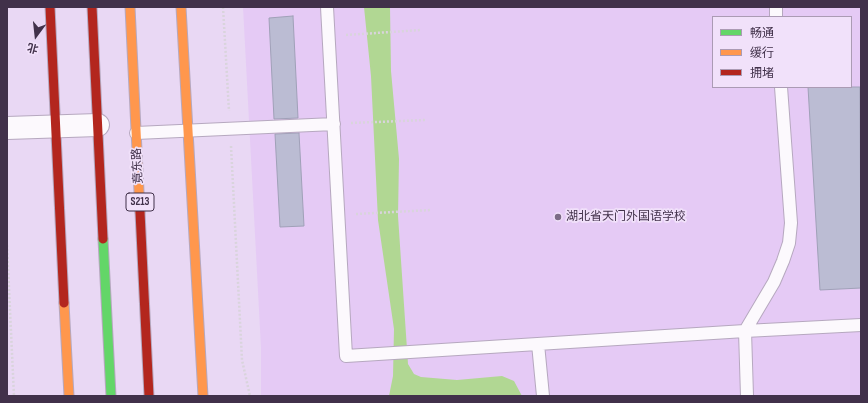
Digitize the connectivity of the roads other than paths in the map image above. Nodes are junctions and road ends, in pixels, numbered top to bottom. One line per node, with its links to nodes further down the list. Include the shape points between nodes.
1 (50, 7): 9 (main road)
2 (92, 7): 8 (main road)
3 (130, 7): 12 (main road, 竟东路 / S213)
4 (181, 7): 11 (main road)
5 (327, 7): 7 (lane)
6 (781, 88): 14 (lane, via 790,223 789,243 774,282)
7 (334, 124): 11 (lane); 15 (lane, via 346,356)
8 (98, 125): 9 (street); 17 (main road)
9 (56, 126): 10 (street); 16 (main road)
10 (7, 128)
11 (188, 131): 12 (lane); 19 (main road)
12 (136, 134): 18 (main road, 竟东路 / S213)
13 (861, 325): 14 (lane)
14 (745, 331): 15 (lane); 21 (lane)
15 (538, 344): 20 (lane)
16 (69, 396)
17 (111, 396)
18 (149, 396)
19 (203, 396)
20 (543, 396)
21 (747, 396)

